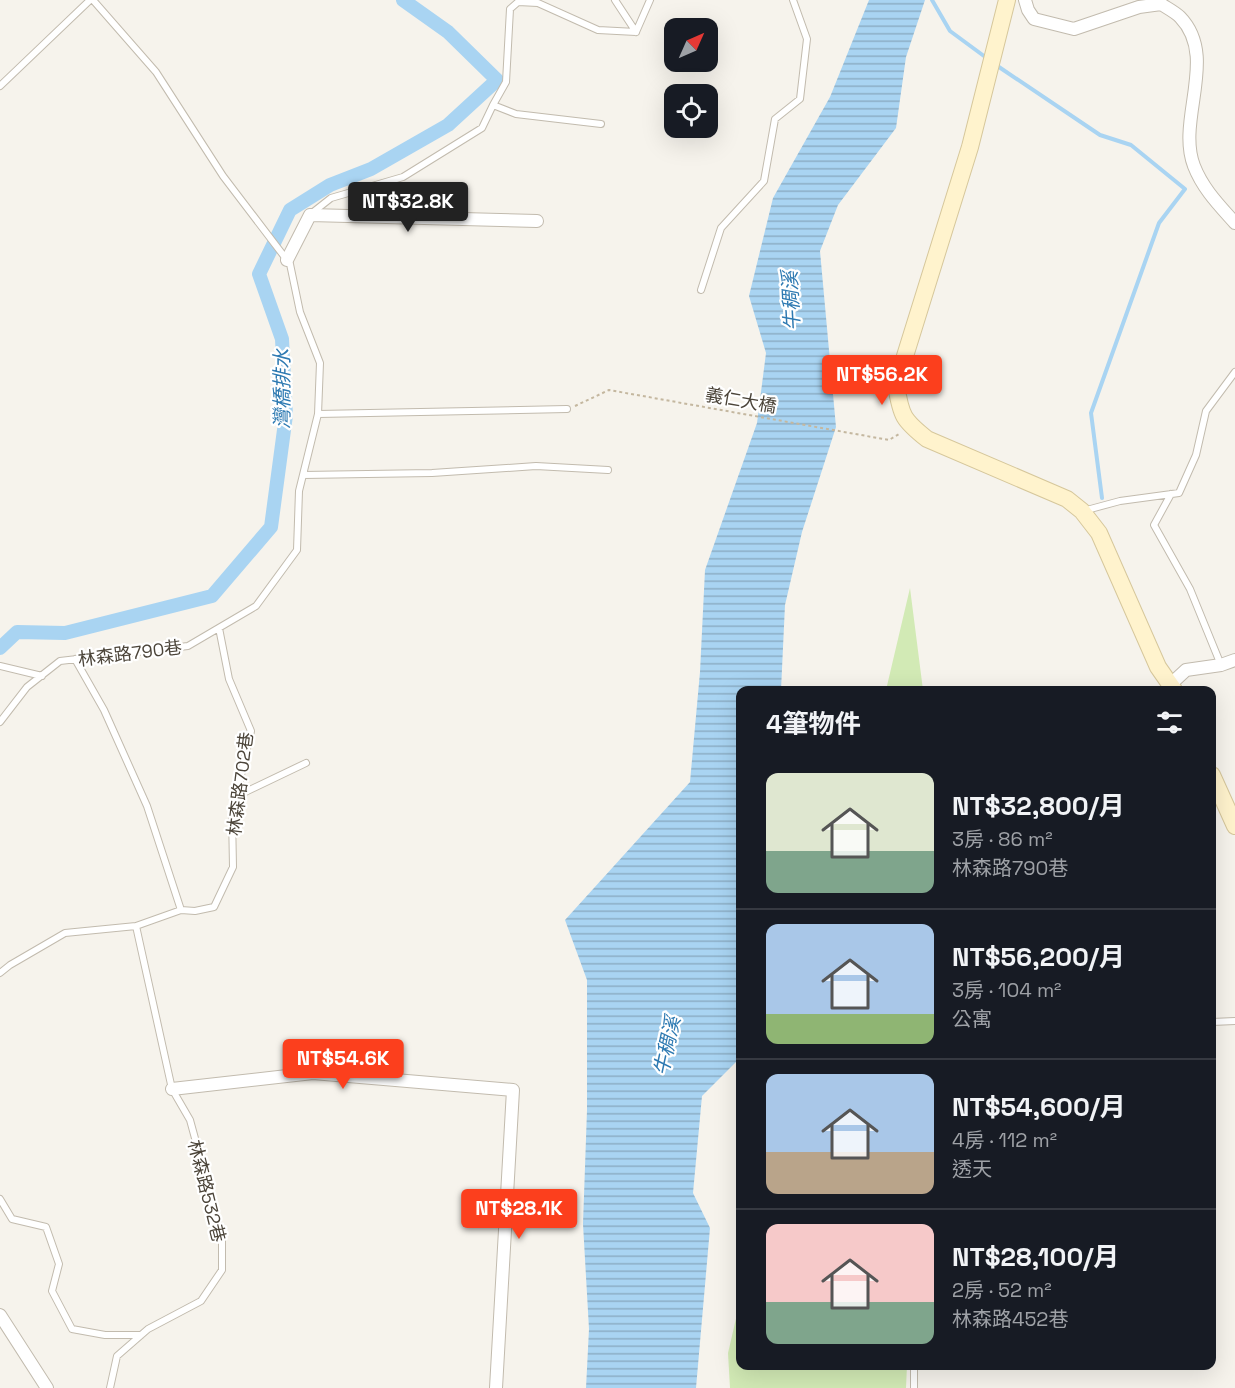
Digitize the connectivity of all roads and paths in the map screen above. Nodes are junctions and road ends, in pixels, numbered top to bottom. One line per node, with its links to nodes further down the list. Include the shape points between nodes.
1 (92, 0): 8 (lane); 14 (lane, via 156,72 223,176)
2 (615, 0): 7 (lane)
3 (650, 0): 7 (lane)
4 (793, 0): 15 (lane, via 807,39 800,99 775,119 764,181 721,228)
5 (1007, 0): 19 (street, via 970,147 896,386 900,412)
6 (1025, 0): 13 (street, via 1034,19 1074,29 1139,7 1161,4 1180,17 1198,53 1190,132 1194,165 1211,196)
7 (636, 32): 9 (lane, via 598,30 538,3 518,2 510,9 506,82)
8 (0, 86)
9 (493, 105): 10 (lane, via 516,114); 11 (lane, via 482,128 403,177 331,198)
10 (601, 124)
11 (310, 215): 12 (street); 14 (street)
12 (537, 221)
13 (1235, 223)
14 (287, 260): 18 (lane, 林森路790巷, via 300,312 320,363)
15 (701, 290)
16 (1235, 372): 22 (lane, via 1206,411 1196,455 1179,493)
17 (567, 409): 18 (lane); 19 (path, 義仁大橋, via 609,390 889,440)
18 (318, 414): 21 (lane, 林森路790巷)
19 (911, 427): 23 (street, via 927,439 1067,499)
20 (608, 470): 21 (lane, via 536,466)
21 (303, 475): 24 (lane, 林森路790巷, via 297,550 256,606)
22 (1171, 494): 23 (lane); 27 (lane, via 1154,525 1190,589)
23 (1082, 511): 30 (street, via 1099,533 1158,667)
24 (219, 628): 25 (lane, 林森路790巷, via 188,646); 35 (lane, 林森路702巷, via 229,679 250,731)
25 (75, 659): 29 (lane, 林森路790巷, via 60,661); 37 (lane, via 104,710 147,806)
26 (1235, 660): 27 (street)
27 (1221, 665): 31 (street, via 1186,670)
28 (0, 666): 29 (lane)
29 (42, 676): 32 (lane, 林森路790巷, via 27,687)
30 (1172, 686)
31 (1174, 686)
32 (0, 722)
33 (306, 764): 35 (lane)
34 (1216, 784): 36 (street)
35 (237, 796): 37 (lane, 林森路702巷, via 232,815 233,867 214,907)
36 (1235, 826)
37 (181, 910): 38 (lane, 林森路702巷)
38 (136, 926): 39 (lane, 林森路702巷, via 65,933); 42 (lane)
39 (0, 973)
40 (1235, 1021): 41 (lane)
41 (1216, 1022)
42 (172, 1089): 45 (lane, 林森路532巷, via 190,1120 222,1237 222,1270 201,1301); 49 (street, via 313,1073 513,1090)
43 (0, 1199): 45 (lane, via 12,1219 46,1227 59,1264 52,1291 72,1329 105,1335)
44 (0, 1315): 47 (street)
45 (141, 1335): 48 (lane, 林森路532巷, via 117,1356)
46 (914, 1370): 50 (lane)
47 (47, 1388)
48 (110, 1388)
49 (496, 1388)
50 (914, 1388)

